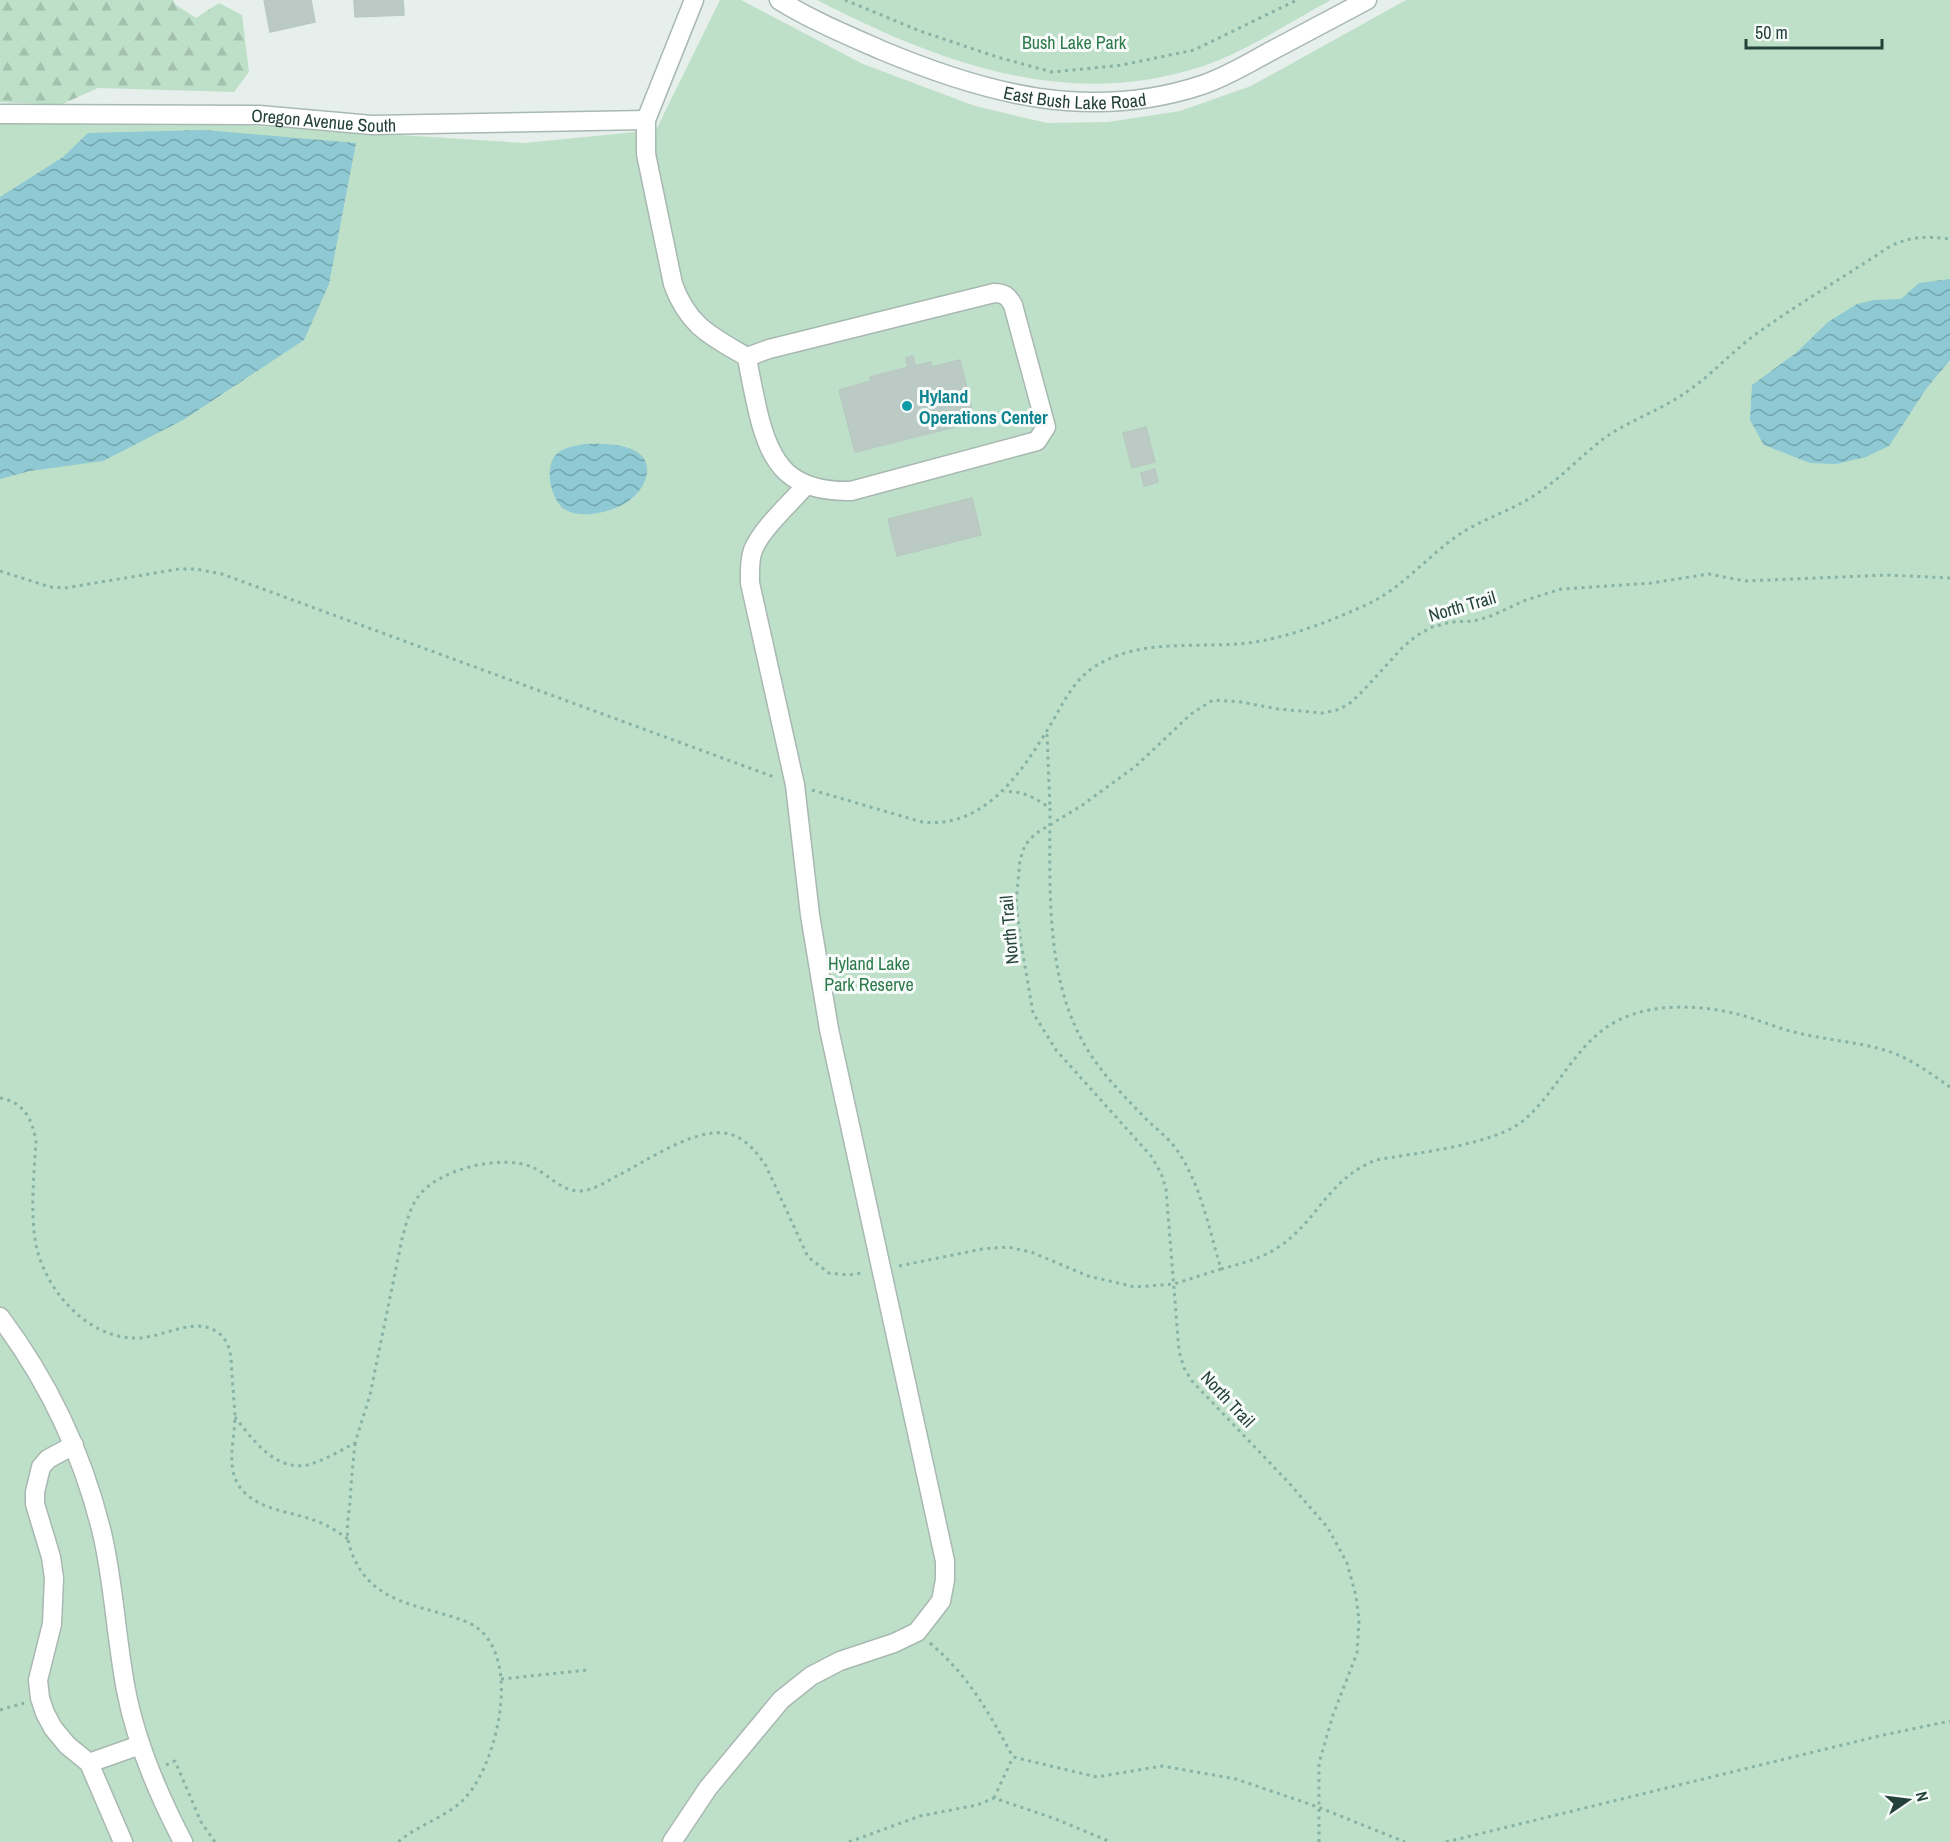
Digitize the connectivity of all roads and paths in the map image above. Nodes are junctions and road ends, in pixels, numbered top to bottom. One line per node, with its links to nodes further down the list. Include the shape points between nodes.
1 (694, 0): 7 (street)
2 (779, 0): 5 (street, East Bush Lake Road, via 855,39 1004,93 1053,101 1105,102 1203,85)
3 (844, 0): 4 (path, via 953,42 1052,72 1122,65 1194,50)
4 (1297, 0)
5 (1368, 0)
6 (0, 114): 7 (street, Oregon Avenue South, via 259,115 372,125)
7 (646, 120): 9 (street, via 645,154 680,302 709,335)
8 (1950, 239): 13 (path, via 1911,238 1889,247 1757,333 1683,394 1603,440 1536,495 1456,537 1374,601 1269,640 1160,645 1118,655 1079,679)
9 (747, 357): 10 (street, via 765,440 784,471); 10 (street, via 994,293 1002,293 1013,305 1046,427 1037,441 850,491 828,492)
10 (806, 485): 14 (street, via 759,539 750,568 750,583)
11 (0, 571): 14 (path, via 65,588 179,569 222,574)
12 (1950, 578): 17 (path, North Trail, via 1887,575 1745,581 1709,574 1651,583 1561,589 1491,616 1432,627 1403,647 1360,694 1337,710 1322,713 1213,700 1191,714 1136,766)
13 (1047, 732): 15 (path); 16 (path)
14 (795, 785): 15 (path, via 935,824 960,819); 20 (street, via 810,915 829,1029)
15 (1003, 792): 16 (path, via 1024,794)
16 (1050, 808): 17 (path)
17 (1050, 824): 21 (path, via 1054,946 1070,1015 1095,1063 1175,1147 1187,1166); 22 (path, North Trail, via 1025,845 1016,904 1033,1013 1056,1050 1151,1156 1161,1173)
18 (1950, 1087): 21 (path, via 1895,1054 1795,1033 1726,1011 1685,1007 1631,1014 1594,1037 1540,1104 1514,1128 1479,1141 1363,1165 1339,1182 1278,1248)
19 (0, 1098): 24 (path, via 21,1106 34,1128 36,1246 42,1265 63,1299 83,1319 108,1333 139,1338 200,1326 220,1334 231,1355)
20 (882, 1269): 22 (path, via 1008,1247 1107,1282 1135,1287); 25 (path, via 838,1275 814,1263 800,1244 758,1153 741,1139 723,1132 696,1137 581,1191 561,1186 520,1163 497,1162 451,1173 424,1189 410,1214 370,1395); 28 (street, via 945,1561 941,1601)
21 (1221, 1269): 22 (path)
22 (1174, 1284): 39 (path, North Trail, via 1179,1351 1192,1381 1328,1528 1347,1563 1359,1621 1357,1653 1319,1763)
23 (0, 1317): 26 (street, via 38,1372)
24 (235, 1417): 25 (path, via 265,1452 292,1465 306,1465); 27 (path, via 231,1460 238,1485 246,1494 276,1509 317,1521)
25 (355, 1443): 27 (path)
26 (74, 1445): 31 (street, via 41,1467 34,1492 54,1578 52,1624 38,1680); 34 (street, via 103,1535 126,1689)
27 (348, 1539): 30 (path, via 358,1566 387,1595 481,1631 498,1658)
28 (917, 1632): 35 (path, via 951,1661 985,1705); 44 (street, via 840,1661 811,1676 781,1700 708,1788)
29 (588, 1670): 30 (path)
30 (501, 1679): 43 (path, via 500,1708 478,1780 456,1807)
31 (40, 1699): 32 (path); 36 (street, via 53,1728)
32 (0, 1710)
33 (1950, 1721): 49 (path)
34 (140, 1745): 36 (street); 37 (street)
35 (1013, 1757): 38 (path); 39 (path, via 1097,1777 1162,1766 1236,1779)
36 (88, 1763): 40 (street)
37 (151, 1771): 41 (street); 42 (path, via 175,1761 201,1822)
38 (994, 1798): 45 (path, via 920,1816); 46 (path)
39 (1318, 1807): 47 (path, North Trail); 48 (path)
40 (123, 1842)
41 (183, 1842)
42 (215, 1842)
43 (398, 1842)
44 (672, 1842)
45 (849, 1842)
46 (1111, 1842)
47 (1319, 1842)
48 (1405, 1842)
49 (1446, 1842)

